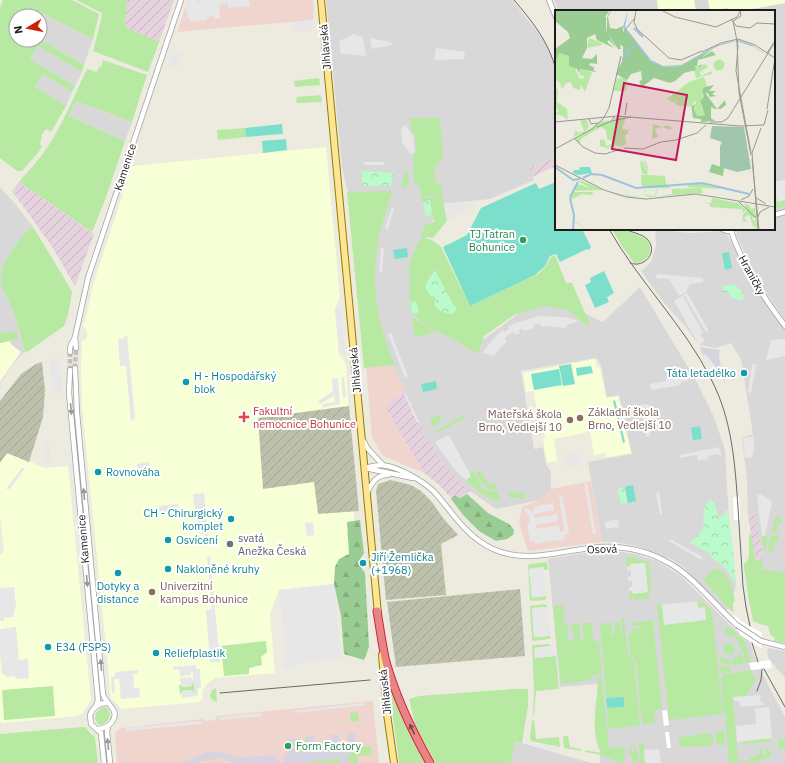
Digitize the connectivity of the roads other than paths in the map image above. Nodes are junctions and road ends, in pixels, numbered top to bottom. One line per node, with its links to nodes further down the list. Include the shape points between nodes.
1 (181, 0): 9 (street, Kamenice, via 88,278)
2 (321, 0): 14 (main road, Jihlavská)
3 (549, 0): 4 (street)
4 (555, 15)
5 (785, 212): 6 (street)
6 (775, 215)
7 (732, 230): 8 (street, Hraničky, via 752,276)
8 (785, 326)
9 (75, 337): 10 (street, Kamenice); 11 (street, Kamenice)
10 (76, 348)
11 (70, 352)
12 (75, 368): 22 (street, Kamenice, one-way to 12, via 103,694)
13 (70, 370): 23 (street, Kamenice, one-way to 23, via 74,446 98,700)
14 (362, 437): 15 (street, via 368,449); 16 (main road, Jihlavská)
15 (383, 465): 16 (street); 18 (street, Osová)
16 (364, 468): 17 (street, Osová); 19 (main road, Jihlavská)
17 (392, 474): 18 (street, Osová); 19 (street, via 377,478)
18 (417, 479): 21 (street, Osová, bridge, via 437,494 468,532 492,548 526,556 605,547 634,550 651,555 683,573 743,630 762,641)
19 (366, 494): 20 (main road, Jihlavská)
20 (377, 610): 28 (main road, Jihlavská); 29 (highway, one-way to 20, via 410,725 389,672)
21 (785, 647)
22 (107, 703): 23 (street); 24 (street, Kamenice, via 112,706 114,712 114,719)
23 (96, 706): 25 (street, Kamenice, via 90,718 91,724)
24 (108, 726): 25 (street); 27 (street, Kamenice, one-way to 24)
25 (97, 729): 26 (street, Kamenice, via 101,733)
26 (104, 763)
27 (110, 763)
28 (394, 763)
29 (430, 763)

